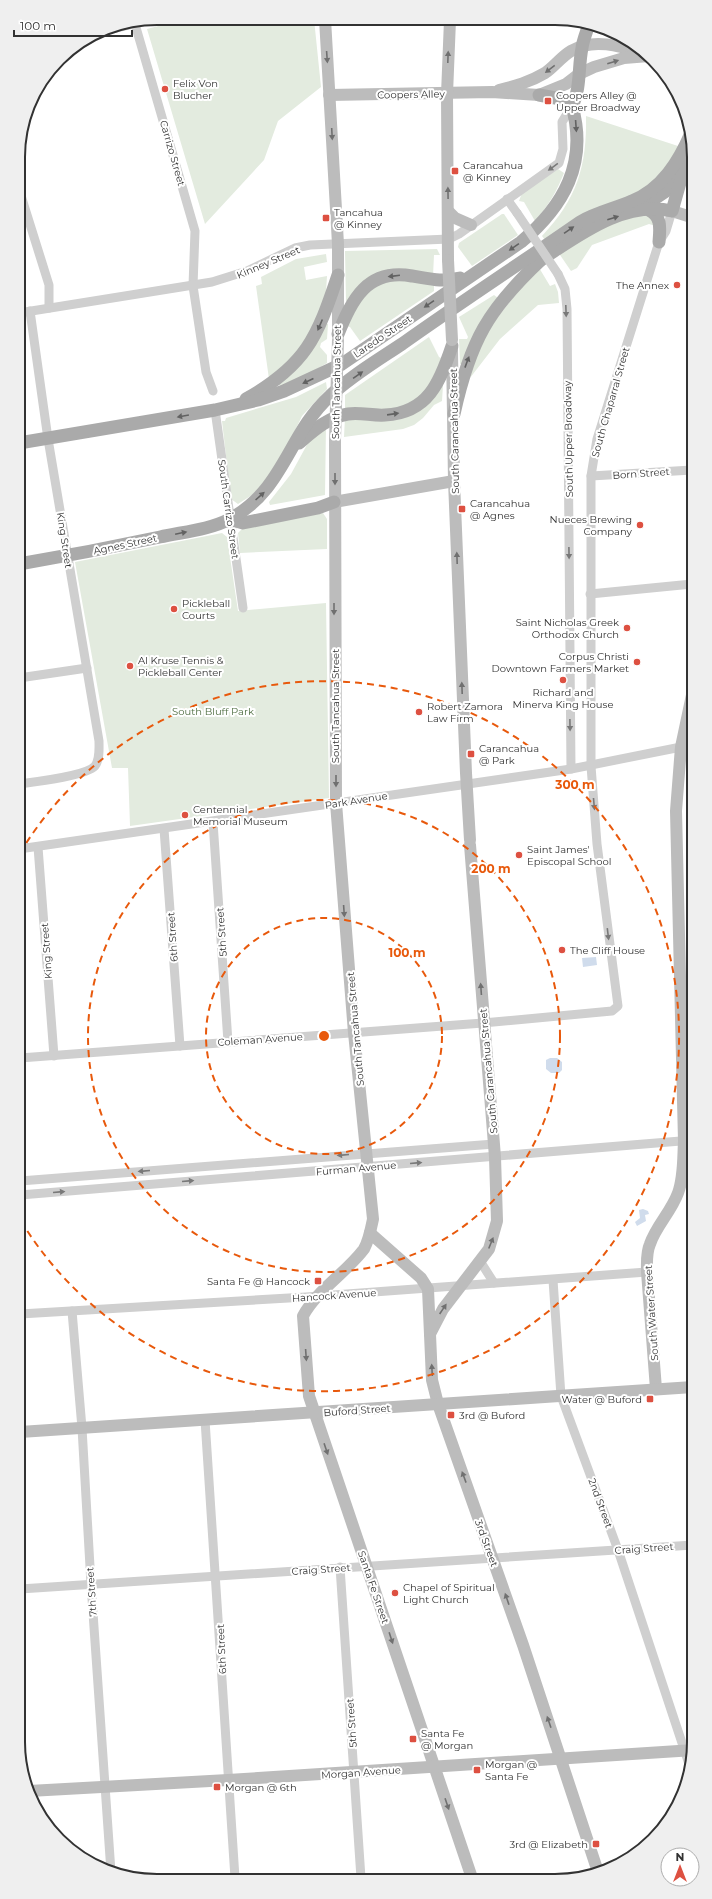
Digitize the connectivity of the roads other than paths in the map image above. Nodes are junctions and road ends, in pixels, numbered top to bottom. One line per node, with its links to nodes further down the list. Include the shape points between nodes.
1 (325, 25): 11 (main road, South Tancahua Street, one-way to 11)
2 (450, 25): 10 (main road, South Carancahua Street, one-way to 2)
3 (136, 27): 31 (street, Carrizo Street, via 195,230)
4 (588, 30): 5 (main road, Laredo Street)
5 (582, 46): 6 (main road, Coopers Alley, via 601,44); 8 (main road, Laredo Street); 9 (main road, Coopers Alley, one-way to 9, via 571,51 546,72 527,82)
6 (631, 49)
7 (639, 56): 8 (main road, Coopers Alley, one-way to 7, via 624,58)
8 (579, 74): 12 (main road, Coopers Alley, via 566,84); 13 (main road, Laredo Street)
9 (492, 92): 10 (main road, Coopers Alley); 12 (main road, Coopers Alley)
10 (447, 94): 11 (main road, Coopers Alley); 21 (main road, South Carancahua Street, one-way to 10)
11 (329, 95): 27 (main road, South Tancahua Street, one-way to 27)
12 (539, 95): 13 (main road, via 557,98)
13 (572, 106): 17 (street, Kinney Street, one-way to 17, via 562,122 563,149 559,163); 30 (main road, Laredo Street, one-way to 30, via 576,120 577,151 562,196 533,232)
14 (686, 143): 35 (main road, one-way to 14, via 585,219 633,201 649,192 673,168)
15 (687, 158): 16 (main road)
16 (685, 166): 20 (main road); 22 (main road, via 666,191)
17 (507, 199): 24 (street, Kinney Street); 59 (street, South Upper Broadway, one-way to 59, bridge, via 558,274 564,289)
18 (25, 208): 32 (street, via 49,285)
19 (649, 210): 20 (main road); 22 (main road); 26 (main road, via 658,217)
20 (672, 211): 23 (main road); 26 (street, South Chaparral Street, via 666,231)
21 (449, 212): 24 (main road, via 455,218); 25 (main road, South Carancahua Street)
22 (634, 212): 28 (main road, one-way to 22, via 600,223)
23 (687, 216)
24 (471, 225): 25 (street, Kinney Street)
25 (449, 239): 27 (street, Kinney Street); 37 (main road, South Carancahua Street, bridge)
26 (659, 242): 46 (street, South Chaparral Street, via 597,439)
27 (338, 244): 29 (main road, South Tancahua Street); 31 (street, Kinney Street, via 295,248 231,277)
28 (543, 258): 35 (main road, via 472,304); 41 (main road, one-way to 28, via 465,370 484,326 508,292)
29 (338, 275): 36 (main road, South Tancahua Street); 39 (main road, one-way to 39, via 318,330 308,347 284,374)
30 (473, 275): 36 (main road, one-way to 36, via 438,281 399,275 377,280 352,301); 39 (main road, Laredo Street, one-way to 39, via 328,372 284,392)
31 (193, 286): 32 (street, Kinney Street); 38 (street, via 206,372)
32 (49, 308): 33 (street, Kinney Street)
33 (30, 311): 34 (street, Kinney Street); 42 (street, King Street)
34 (25, 312)
35 (416, 334): 44 (main road, one-way to 35, via 312,415 331,394)
36 (338, 337): 48 (main road, South Tancahua Street, one-way to 48, bridge)
37 (452, 343): 41 (main road, South Carancahua Street); 44 (main road, one-way to 37, via 320,426 335,418 348,414 397,414 420,404 438,384)
38 (213, 391)
39 (232, 407): 40 (main road, Laredo Street)
40 (215, 410): 42 (main road, Laredo Street, one-way to 42); 49 (street, South Carrizo Street)
41 (454, 414): 47 (main road, South Carancahua Street)
42 (48, 439): 43 (main road, Laredo Street); 50 (street, King Street)
43 (25, 442)
44 (294, 447): 49 (main road, one-way to 44, via 264,492 275,480)
45 (687, 470): 46 (street, Born Street)
46 (591, 476): 53 (street, South Chaparral Street)
47 (454, 482): 48 (main road); 61 (main road, South Carancahua Street, one-way to 47)
48 (334, 502): 49 (main road, via 318,508 243,523); 62 (main road, South Tancahua Street, one-way to 62)
49 (229, 519): 50 (main road, Agnes Street, one-way to 49, via 201,528); 54 (street, South Carrizo Street)
50 (68, 556): 51 (main road, Agnes Street); 55 (street, King Street)
51 (25, 563)
52 (687, 584): 53 (street)
53 (590, 594): 58 (street, South Chaparral Street)
54 (244, 608)
55 (87, 668): 56 (street); 60 (street, King Street, via 99,741 94,767 77,774)
56 (25, 677)
57 (687, 747): 58 (street, Park Avenue); 74 (main road, South Water Street, via 676,811)
58 (590, 766): 59 (street, Park Avenue); 67 (street, South Chaparral Street, one-way to 67)
59 (571, 769): 61 (street, Park Avenue)
60 (25, 783)
61 (466, 783): 62 (street, Park Avenue); 68 (main road, South Carancahua Street, one-way to 61)
62 (336, 803): 63 (street, Park Avenue); 69 (main road, South Tancahua Street, one-way to 69)
63 (213, 822): 64 (street, Park Avenue); 70 (street, 5th Street)
64 (164, 829): 65 (street, Park Avenue); 71 (street, 6th Street)
65 (38, 846): 66 (street, Park Avenue); 72 (street, King Street)
66 (25, 848)
67 (618, 1006): 68 (street, Coleman Avenue, via 612,1011)
68 (483, 1023): 69 (street, Coleman Avenue); 76 (main road, South Carancahua Street)
69 (354, 1033): 70 (street, Coleman Avenue); 78 (main road, South Tancahua Street)
70 (228, 1042): 71 (street, Coleman Avenue)
71 (180, 1046): 72 (street, Coleman Avenue)
72 (54, 1056): 73 (street, Coleman Avenue)
73 (25, 1058)
74 (687, 1089)
75 (687, 1140): 79 (street, Furman Avenue)
76 (494, 1144): 78 (street, Furman Avenue); 79 (main road, South Carancahua Street)
77 (687, 1149): 89 (main road, South Water Street, via 678,1192 650,1244)
78 (366, 1153): 80 (street, Furman Avenue, one-way to 80); 81 (main road, South Tancahua Street)
79 (495, 1157): 81 (street, Furman Avenue, one-way to 79); 88 (main road, South Carancahua Street, one-way to 79, via 489,1249 497,1221)
80 (218, 1165): 82 (street, Furman Avenue, one-way to 82); 83 (street)
81 (368, 1167): 83 (street, Furman Avenue); 87 (main road, South Tancahua Street, via 373,1219)
82 (84, 1175): 84 (street, Furman Avenue); 85 (street)
83 (218, 1179): 85 (street, Furman Avenue, one-way to 83)
84 (25, 1181)
85 (85, 1190): 86 (street, Furman Avenue, one-way to 85)
86 (25, 1195)
87 (370, 1233): 93 (main road, via 421,1278); 94 (main road, South Tancahua Street, via 364,1248)
88 (480, 1261): 91 (street); 92 (main road, South Carancahua Street)
89 (647, 1272): 90 (street, Hancock Avenue); 101 (main road, South Water Street)
90 (553, 1280): 91 (street, Hancock Avenue); 102 (street, 2nd Street)
91 (494, 1283): 92 (street, Hancock Avenue)
92 (461, 1286): 93 (street, Hancock Avenue); 99 (main road, 3rd Street, one-way to 92, via 443,1309)
93 (428, 1289): 94 (street, Hancock Avenue); 99 (main road)
94 (319, 1296): 95 (street, Hancock Avenue); 98 (main road)
95 (296, 1298): 96 (street, Hancock Avenue); 98 (street)
96 (72, 1311): 97 (street, Hancock Avenue); 106 (street, 7th Street)
97 (25, 1314)
98 (303, 1316): 104 (main road, Santa Fe Street, one-way to 104, via 309,1396)
99 (430, 1335): 103 (main road, 3rd Street, one-way to 99, via 432,1380)
100 (687, 1387): 101 (main road, Buford Street)
101 (656, 1389): 102 (main road, Buford Street)
102 (561, 1396): 103 (main road, Buford Street); 109 (street, 2nd Street)
103 (438, 1404): 104 (main road, Buford Street); 110 (main road, 3rd Street, one-way to 103)
104 (313, 1412): 105 (main road, Buford Street); 111 (main road, Santa Fe Street, one-way to 111)
105 (205, 1420): 106 (main road, Buford Street); 113 (street, 6th Street)
106 (82, 1428): 107 (main road, Buford Street); 114 (street, 7th Street)
107 (25, 1432)
108 (687, 1545): 109 (street, Craig Street)
109 (618, 1550): 110 (street, Craig Street); 116 (street, 2nd Street)
110 (493, 1558): 111 (street, Craig Street); 118 (main road, 3rd Street, one-way to 110)
111 (366, 1565): 112 (street, Craig Street); 119 (main road, Santa Fe Street, one-way to 119)
112 (340, 1567): 113 (street, Craig Street); 120 (street, 5th Street)
113 (216, 1576): 114 (street, Craig Street); 121 (street, 6th Street)
114 (91, 1584): 115 (street, Craig Street); 122 (street, 7th Street)
115 (25, 1589)
116 (687, 1744)
117 (687, 1750): 118 (main road, Morgan Avenue)
118 (562, 1759): 119 (main road, Morgan Avenue); 125 (main road, 3rd Street)
119 (434, 1767): 120 (main road, Morgan Avenue); 128 (main road, Santa Fe Street, one-way to 128)
120 (354, 1772): 121 (main road, Morgan Avenue); 127 (street, 5th Street)
121 (228, 1780): 122 (main road, Morgan Avenue); 126 (street, 6th Street)
122 (105, 1787): 123 (main road, Morgan Avenue); 124 (street, 7th Street)
123 (35, 1791)
124 (111, 1865)
125 (596, 1867)
126 (235, 1874)
127 (361, 1874)
128 (471, 1874)

